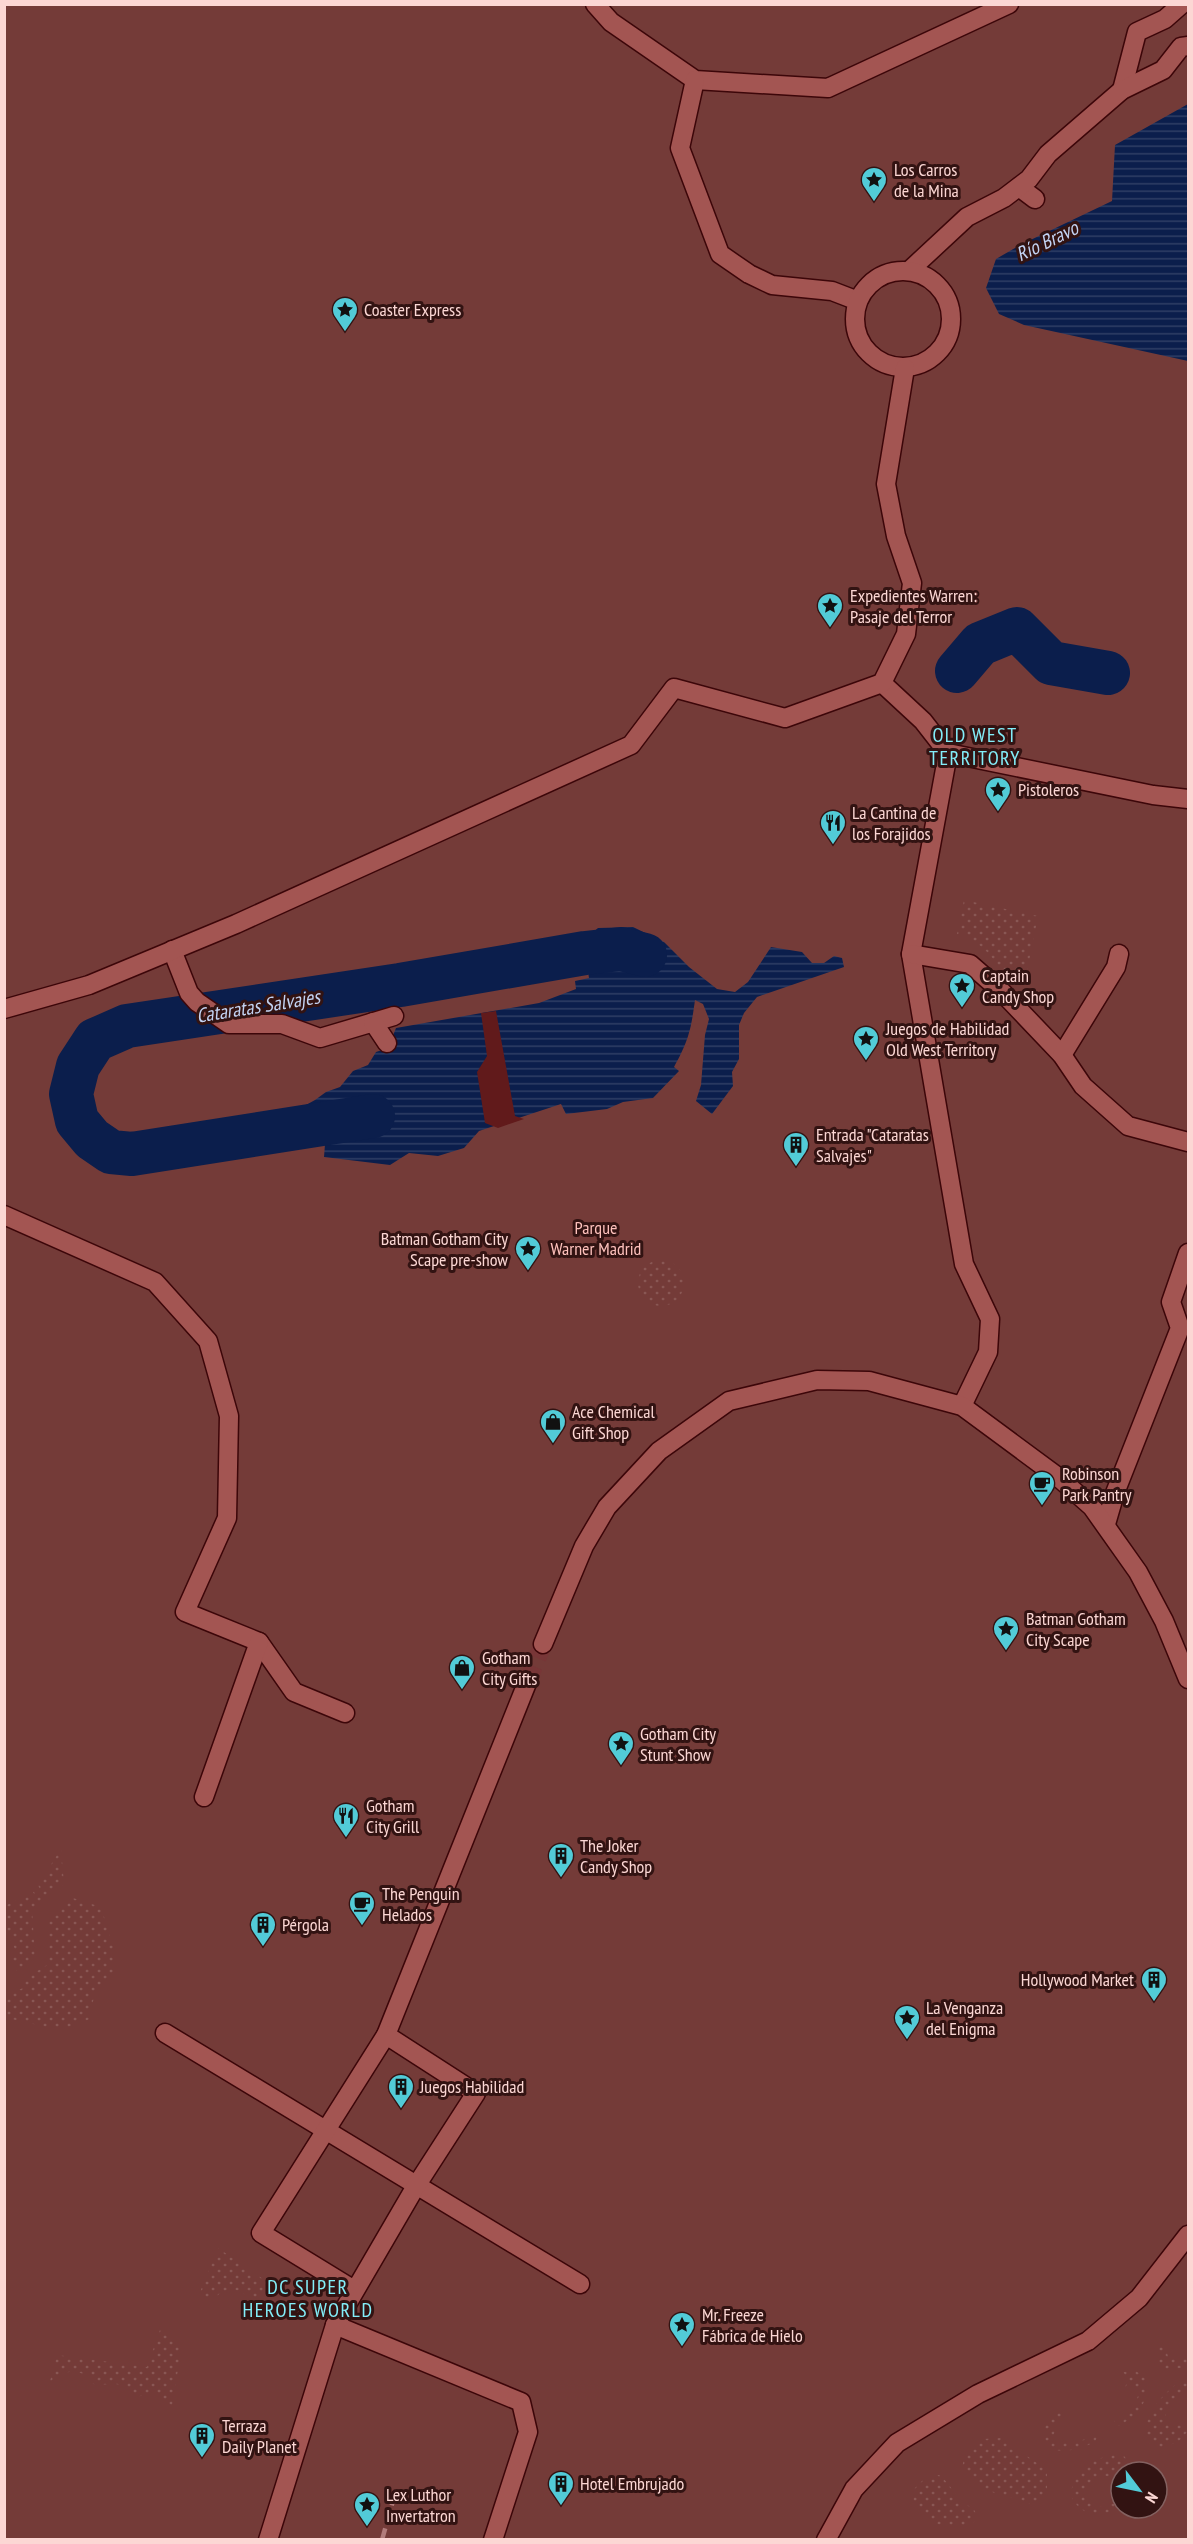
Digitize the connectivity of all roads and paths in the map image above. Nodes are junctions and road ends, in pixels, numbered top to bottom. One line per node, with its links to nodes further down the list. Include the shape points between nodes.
1 (594, 4): 6 (street, via 611,22)
2 (1009, 4): 6 (street, via 828,88)
3 (1182, 4): 4 (street)
4 (1165, 19): 5 (street); 7 (street, via 1137,32)
5 (1186, 50): 7 (street, via 1163,70)
6 (695, 80): 11 (street, via 680,148 720,254 772,285 832,291)
7 (1122, 90): 8 (street, via 1107,113 1048,154)
8 (1019, 187): 9 (street); 10 (street, via 967,216)
9 (1035, 199)
10 (910, 270): 11 (street, via 879,277); 12 (street, via 938,285 951,313 945,344 921,364)
11 (858, 301): 12 (street, via 856,332 864,347 875,359)
12 (905, 368): 13 (street, via 886,484 896,536 912,583 906,634)
13 (882, 682): 14 (street, via 923,721); 16 (street, via 785,718 674,688 631,745)
14 (948, 753): 15 (street); 17 (street)
15 (1188, 799)
16 (172, 950): 19 (street, via 88,985); 21 (street, via 189,993 229,1024 282,1024 320,1038)
17 (911, 954): 23 (street, via 970,964); 28 (street, via 964,1264 990,1319 988,1352)
18 (1119, 954): 23 (street, via 1116,967)
19 (4, 1009)
20 (394, 1016): 21 (street)
21 (373, 1022): 22 (street)
22 (387, 1043)
23 (1062, 1055): 24 (street, via 1083,1086 1128,1126)
24 (1188, 1142)
25 (4, 1215): 30 (street, via 155,1282 208,1341 229,1416 226,1518 185,1612)
26 (1188, 1253): 27 (street, via 1171,1302)
27 (1184, 1327): 29 (street, via 1115,1493)
28 (962, 1406): 29 (street, via 1058,1477); 31 (street, via 869,1381 817,1380 729,1401 659,1451 607,1507 584,1546)
29 (1106, 1524): 32 (street, via 1164,1621)
30 (259, 1642): 34 (street, via 294,1692); 35 (street)
31 (543, 1644)
32 (1188, 1679)
33 (527, 1683): 37 (street)
34 (345, 1713)
35 (204, 1797)
36 (165, 2033): 38 (street)
37 (386, 2035): 38 (street); 39 (street, via 476,2093)
38 (326, 2131): 39 (street); 42 (street, via 261,2233)
39 (416, 2186): 41 (street); 42 (street)
40 (1188, 2235): 46 (street, via 1140,2298 1088,2341 978,2394 897,2443 854,2488)
41 (580, 2284)
42 (354, 2290): 43 (street)
43 (335, 2325): 44 (street); 45 (street, via 521,2402 528,2432)
44 (268, 2540)
45 (493, 2540)
46 (826, 2540)

